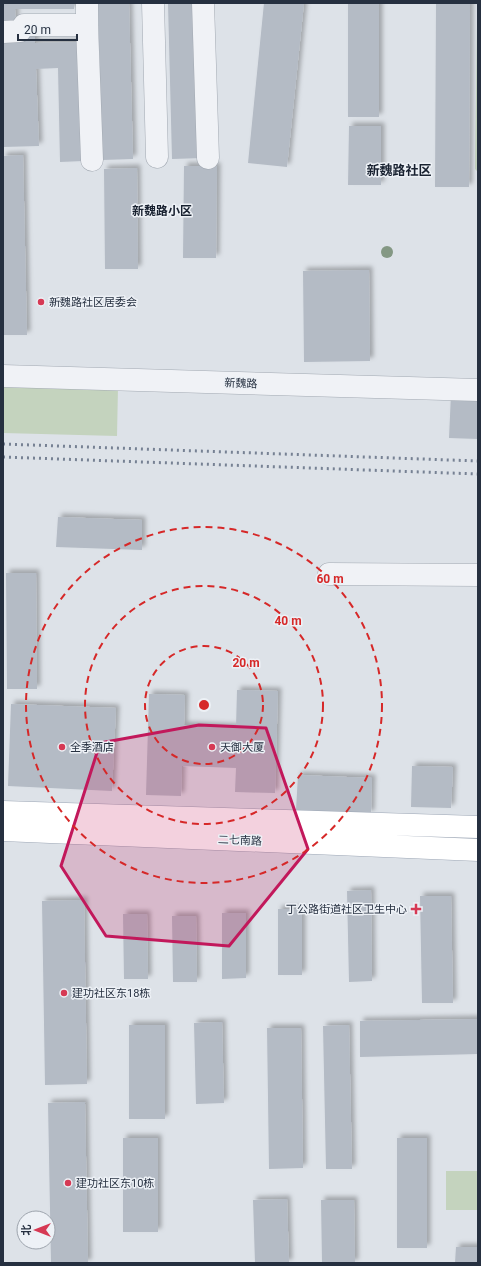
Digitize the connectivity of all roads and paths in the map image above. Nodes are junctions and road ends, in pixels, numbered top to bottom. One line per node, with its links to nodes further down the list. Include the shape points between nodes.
1 (87, 3): 4 (street)
2 (153, 3): 6 (street)
3 (203, 3): 7 (street)
4 (87, 24): 5 (street, via 24,24 20,31); 8 (street)
5 (3, 32)
6 (156, 157)
7 (208, 158)
8 (92, 160)
9 (3, 376): 10 (street, 新魏路)
10 (478, 390)
11 (329, 574): 12 (street)
12 (478, 575)
13 (3, 812): 14 (main road, 二七南路)
14 (478, 827)
15 (3, 830): 16 (main road, 二七南路)
16 (478, 850)

